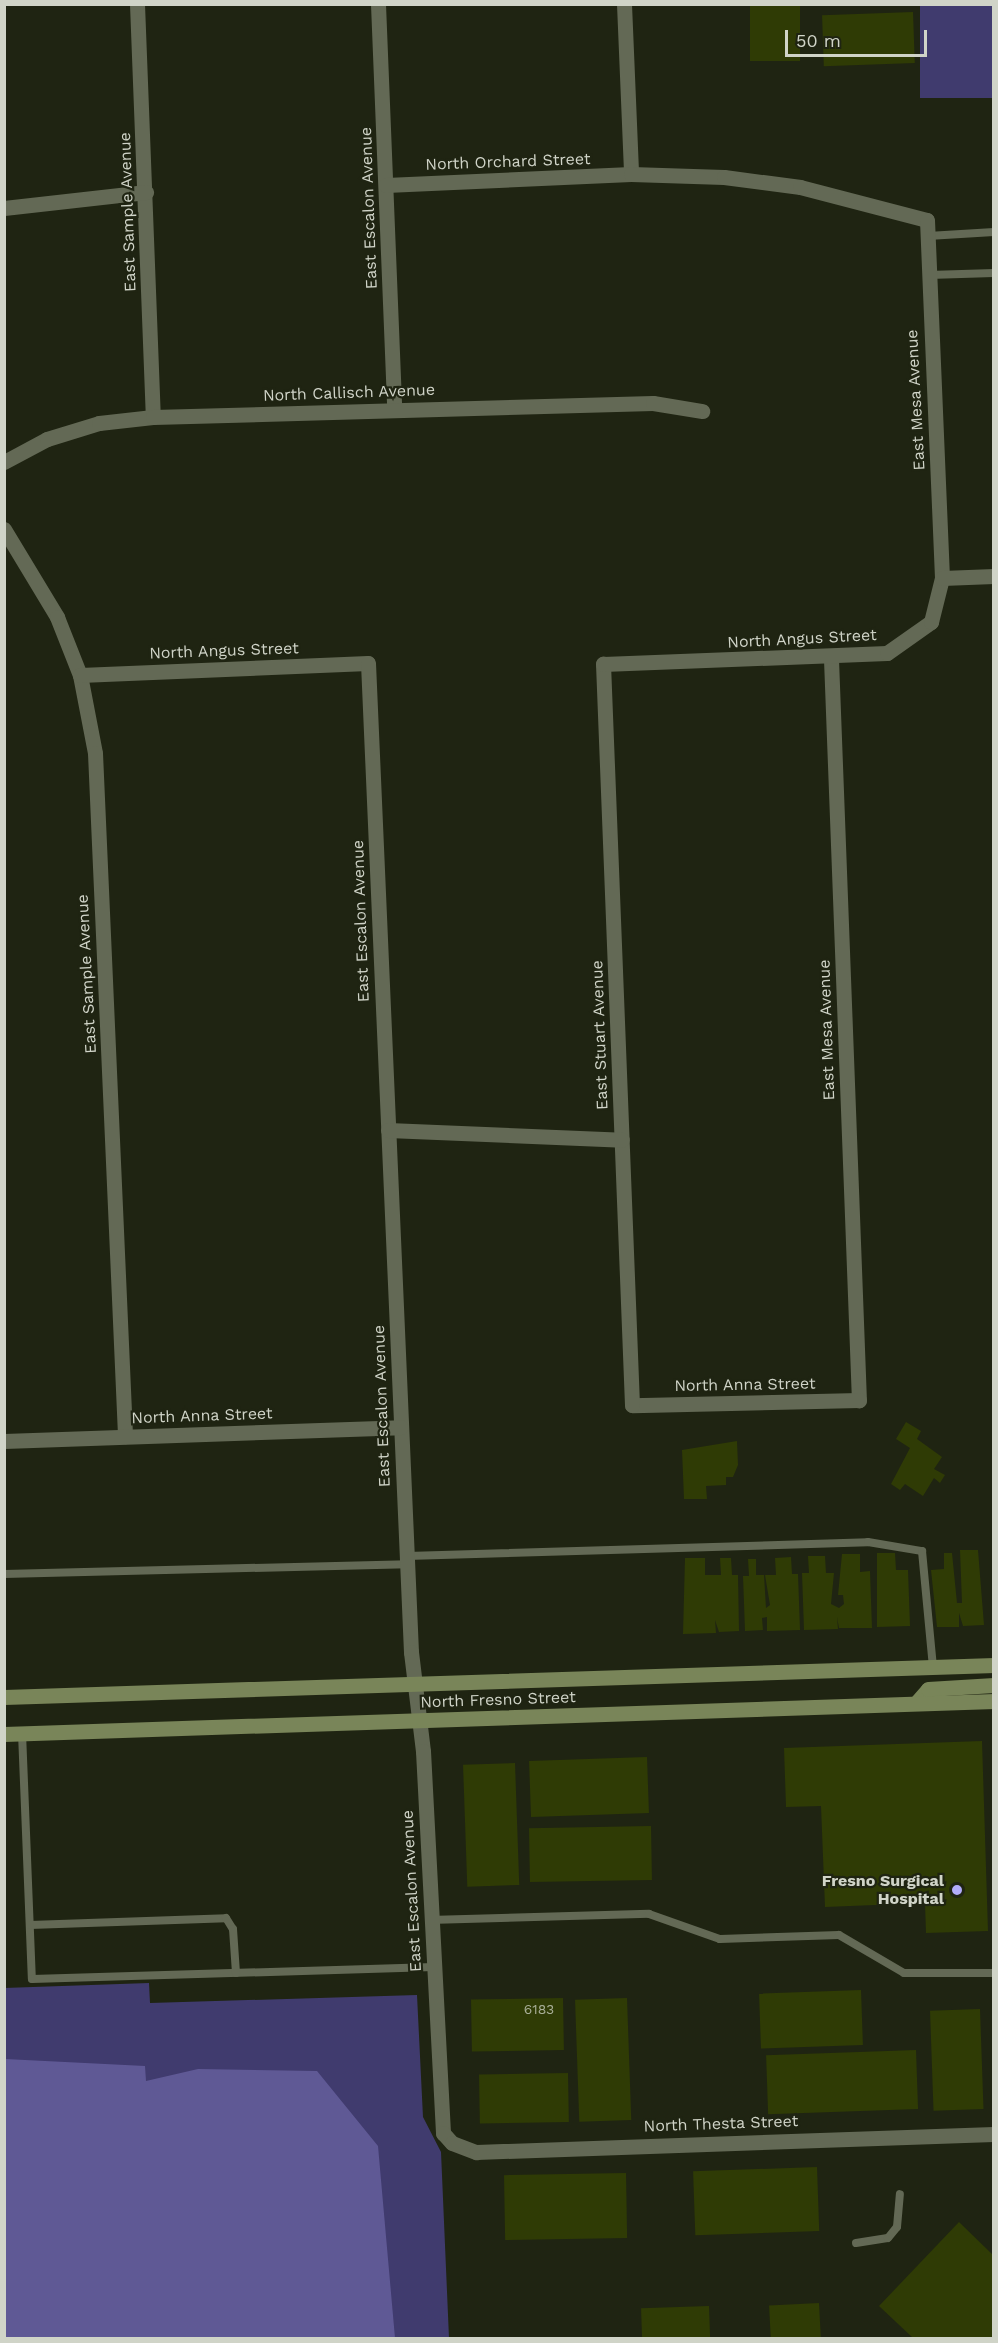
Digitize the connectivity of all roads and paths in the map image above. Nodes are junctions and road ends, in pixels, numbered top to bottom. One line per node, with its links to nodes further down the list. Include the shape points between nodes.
1 (137, 4): 6 (street, East Sample Avenue)
2 (378, 4): 5 (street, East Escalon Avenue)
3 (624, 4): 4 (street)
4 (631, 174): 5 (street, North Orchard Street); 8 (street, North Orchard Street, via 724,177 800,187)
5 (386, 185): 12 (street, East Escalon Avenue)
6 (146, 192): 7 (street); 14 (street, East Sample Avenue)
7 (4, 208)
8 (928, 228): 9 (lane); 11 (street, East Mesa Avenue)
9 (993, 232)
10 (993, 273): 11 (lane)
11 (929, 275): 18 (street, East Mesa Avenue)
12 (394, 410): 13 (street, North Callisch Avenue, via 653,403); 14 (street, North Callisch Avenue)
13 (702, 411)
14 (153, 417): 15 (street, North Callisch Avenue, via 99,423 57,436)
15 (4, 462)
16 (4, 529): 22 (street, East Sample Avenue, via 57,616)
17 (993, 576): 18 (street)
18 (942, 578): 19 (street, North Angus Street, via 931,622 903,646 887,654)
19 (831, 659): 21 (street, North Angus Street); 25 (street, East Mesa Avenue)
20 (368, 663): 22 (street, North Angus Street); 23 (street, East Escalon Avenue)
21 (603, 664): 24 (street, East Stuart Avenue)
22 (80, 675): 28 (street, East Sample Avenue, via 95,753)
23 (388, 1130): 24 (street); 27 (street, East Escalon Avenue)
24 (622, 1140): 26 (street, East Stuart Avenue)
25 (859, 1400): 26 (street, North Anna Street)
26 (632, 1405)
27 (401, 1427): 28 (street, North Anna Street); 30 (street, East Escalon Avenue)
28 (125, 1436): 29 (street, North Anna Street)
29 (4, 1441)
30 (407, 1560): 31 (lane); 33 (lane, via 868,1542 922,1551); 34 (street, East Escalon Avenue)
31 (4, 1574)
32 (993, 1665): 33 (main road, North Fresno Street)
33 (933, 1667): 34 (main road, North Fresno Street)
34 (415, 1684): 36 (main road, North Fresno Street); 39 (street, East Escalon Avenue)
35 (993, 1685): 38 (main road, via 928,1689)
36 (4, 1696)
37 (993, 1701): 38 (main road, North Fresno Street)
38 (916, 1703): 39 (main road, North Fresno Street)
39 (420, 1720): 40 (main road, North Fresno Street); 42 (street, East Escalon Avenue)
40 (22, 1733): 41 (main road, North Fresno Street); 43 (lane)
41 (4, 1734)
42 (429, 1920): 44 (street, East Escalon Avenue); 46 (lane, via 649,1914 720,1939 839,1935 904,1973)
43 (30, 1925): 45 (lane, via 226,1918 233,1929); 45 (lane, via 32,1978)
44 (434, 1967): 45 (lane); 48 (street, East Escalon Avenue, via 440,2119)
45 (236, 1973)
46 (993, 1973)
47 (993, 2134): 48 (street, North Thesta Street, via 476,2152)
48 (452, 2143)
49 (900, 2194): 50 (lane, via 897,2227 888,2238)
50 (856, 2243)

